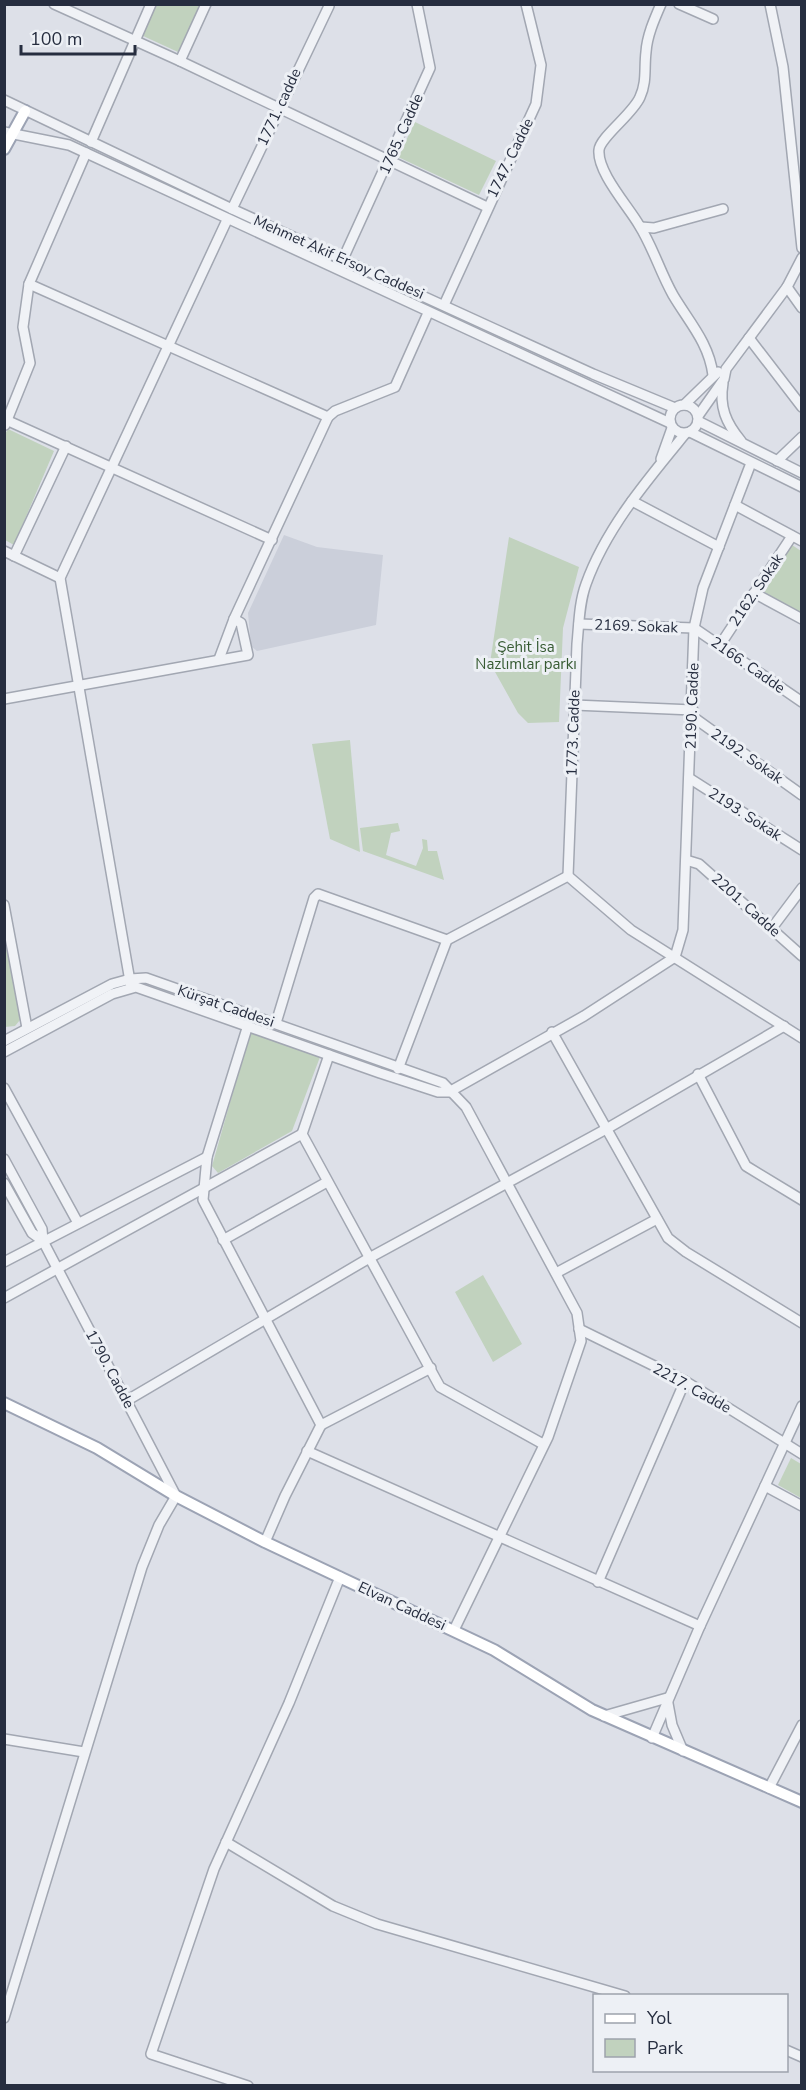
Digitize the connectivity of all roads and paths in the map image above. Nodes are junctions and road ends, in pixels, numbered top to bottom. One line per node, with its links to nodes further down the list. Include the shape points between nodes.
1 (54, 4): 11 (street)
2 (151, 4): 11 (street)
3 (206, 4): 12 (street)
4 (417, 4): 20 (street, 1765. Cadde, via 431,64)
5 (526, 4): 21 (street, 1747. Cadde, via 541,65 536,104)
6 (661, 4): 25 (street, via 646,51 640,98 599,147 606,176)
7 (679, 4): 10 (street)
8 (771, 4): 26 (street, via 783,67)
9 (329, 5): 14 (street, 1771. cadde)
10 (713, 19)
11 (136, 41): 12 (street); 17 (street)
12 (180, 61): 14 (street)
13 (4, 100): 15 (street, Mehmet Akif Ersoy Caddesi)
14 (278, 107): 20 (street); 22 (street, 1771. cadde)
15 (25, 111): 16 (main road); 17 (street, Mehmet Akif Ersoy Caddesi)
16 (9, 134): 18 (main road); 19 (street, Mehmet Akif Ersoy Caddesi, via 63,143)
17 (91, 142): 22 (street, Mehmet Akif Ersoy Caddesi)
18 (4, 149)
19 (86, 153): 24 (street, Mehmet Akif Ersoy Caddesi); 29 (street)
20 (390, 159): 21 (street); 28 (street, 1765. Cadde)
21 (487, 207): 31 (street, 1747. Cadde)
22 (232, 209): 28 (street, Mehmet Akif Ersoy Caddesi)
23 (723, 209): 25 (street, via 654,228)
24 (227, 220): 33 (street, Mehmet Akif Ersoy Caddesi); 35 (street)
25 (641, 227): 37 (street, via 673,294 702,339)
26 (801, 248)
27 (801, 258): 30 (street)
28 (343, 259): 31 (street, Mehmet Akif Ersoy Caddesi)
29 (29, 284): 35 (street); 43 (street, via 23,327 30,363)
30 (787, 287): 32 (street); 34 (street)
31 (444, 305): 39 (street, Mehmet Akif Ersoy Caddesi, via 593,374)
32 (801, 308)
33 (428, 313): 41 (street, via 395,387); 44 (street, Mehmet Akif Ersoy Caddesi)
34 (748, 338): 36 (street); 40 (street)
35 (169, 346): 41 (street); 51 (street)
36 (726, 369): 37 (street); 38 (street)
37 (713, 375): 39 (street)
38 (724, 379): 42 (street); 47 (street, via 722,406 726,420)
39 (680, 406): 42 (street, via 693,408); 44 (street, via 670,415)
40 (801, 407)
41 (328, 417): 58 (street)
42 (698, 419): 45 (street); 47 (street)
43 (5, 421): 48 (street)
44 (671, 426): 45 (street); 52 (street)
45 (687, 433): 50 (street); 52 (street, 1773. Cadde)
46 (801, 438): 49 (street)
47 (745, 445): 49 (street)
48 (66, 446): 51 (street); 62 (street)
49 (777, 461): 53 (street)
50 (750, 463): 54 (street); 56 (street, 2190. Cadde)
51 (113, 467): 58 (street); 63 (street)
52 (658, 467): 55 (street, 1773. Cadde)
53 (801, 473)
54 (801, 487)
55 (632, 501): 60 (street); 67 (street, 1773. Cadde, via 601,550 586,585)
56 (735, 505): 57 (street); 60 (street, 2190. Cadde)
57 (792, 536): 59 (street); 64 (street, 2162. Sokak)
58 (272, 540): 65 (street)
59 (801, 541)
60 (719, 547): 68 (street, 2190. Cadde, via 703,588)
61 (4, 551): 62 (street)
62 (14, 556): 63 (street)
63 (60, 578): 71 (street)
64 (754, 593): 66 (street); 69 (street, 2162. Sokak)
65 (234, 619): 70 (street); 70 (street, via 242,626 248,655)
66 (801, 620)
67 (579, 624): 68 (street, 2169. Sokak); 74 (street, 1773. Cadde)
68 (694, 628): 69 (street, 2166. Cadde); 75 (street, 2190. Cadde)
69 (720, 645): 73 (street, 2166. Cadde)
70 (219, 659): 71 (street)
71 (77, 685): 72 (street); 87 (street)
72 (4, 699)
73 (801, 702)
74 (574, 705): 75 (street); 80 (street, 1773. Cadde)
75 (693, 714): 76 (street, 2190. Cadde); 77 (street, 2192. Sokak)
76 (690, 778): 78 (street, 2193. Sokak); 79 (street, 2190. Cadde)
77 (801, 795)
78 (801, 850)
79 (686, 860): 83 (street, 2201. Cadde, via 699,864); 86 (street, 2190. Cadde, via 683,930)
80 (568, 876): 84 (street); 86 (street, via 631,930)
81 (801, 888): 83 (street)
82 (4, 905): 91 (street)
83 (772, 928): 85 (street, 2201. Cadde)
84 (447, 940): 88 (street, via 318,894); 97 (street)
85 (801, 956)
86 (675, 957): 90 (street); 92 (street, via 607,1002)
87 (130, 983): 88 (street, Kürşat Caddesi, via 146,978); 89 (street, Kürşat Caddesi); 91 (street, Kürşat Caddesi, via 112,984); 95 (street, Kürşat Caddesi)
88 (276, 1023): 97 (street, Kürşat Caddesi)
89 (248, 1025): 96 (street, Kürşat Caddesi); 103 (street)
90 (784, 1026): 94 (street); 98 (street)
91 (27, 1028): 93 (street, Kürşat Caddesi)
92 (552, 1032): 100 (street); 101 (street)
93 (8, 1038)
94 (801, 1038)
95 (4, 1052)
96 (329, 1055): 100 (street, Kürşat Caddesi); 102 (street)
97 (398, 1069): 100 (street, Kürşat Caddesi, via 443,1083)
98 (698, 1074): 101 (street); 109 (street, via 746,1166)
99 (4, 1088): 111 (street)
100 (448, 1092): 105 (street, via 466,1107)
101 (608, 1128): 105 (street); 110 (street)
102 (302, 1134): 106 (street); 108 (street)
103 (207, 1157): 108 (street); 111 (street)
104 (4, 1160): 113 (street, 1790. Cadde, via 42,1229)
105 (508, 1181): 114 (street); 117 (street)
106 (327, 1182): 112 (street); 114 (street)
107 (4, 1183): 113 (street, 1790. Cadde, via 32,1233)
108 (202, 1188): 112 (street, via 205,1207); 116 (street)
109 (801, 1200)
110 (657, 1219): 117 (street); 120 (street, via 676,1245)
111 (78, 1222): 113 (street)
112 (223, 1240): 119 (street)
113 (43, 1241): 115 (street); 116 (street, 1790. Cadde)
114 (371, 1257): 119 (street); 122 (street)
115 (4, 1262)
116 (58, 1269): 118 (street); 124 (street, 1790. Cadde)
117 (556, 1273): 121 (street, via 577,1313)
118 (4, 1298)
119 (266, 1317): 124 (street); 127 (street)
120 (801, 1323)
121 (579, 1329): 123 (street, 2217. Cadde); 128 (street, via 581,1341 566,1389)
122 (431, 1368): 127 (street); 128 (street, via 440,1387)
123 (686, 1381): 129 (street, 2217. Cadde); 138 (street)
124 (126, 1401): 133 (street, 1790. Cadde)
125 (4, 1403): 133 (main road, Elvan Caddesi, via 97,1448)
126 (801, 1406): 129 (street)
127 (321, 1425): 130 (street)
128 (543, 1444): 135 (street)
129 (786, 1444): 131 (street, 2217. Cadde); 132 (street)
130 (307, 1451): 135 (street); 136 (street)
131 (801, 1454)
132 (765, 1486): 134 (street); 139 (street)
133 (176, 1496): 136 (main road, Elvan Caddesi); 147 (street, via 142,1567)
134 (801, 1506)
135 (501, 1538): 138 (street); 140 (street)
136 (265, 1542): 137 (main road, Elvan Caddesi)
137 (340, 1577): 140 (main road, Elvan Caddesi); 150 (street)
138 (598, 1582): 139 (street)
139 (700, 1626): 141 (street)
140 (454, 1630): 142 (main road, Elvan Caddesi)
141 (667, 1698): 142 (street); 144 (street); 146 (street, via 672,1725)
142 (604, 1716): 144 (main road, Elvan Caddesi)
143 (801, 1725): 148 (street)
144 (652, 1738): 146 (main road, Elvan Caddesi)
145 (4, 1739): 147 (street)
146 (683, 1751): 148 (main road, Elvan Caddesi)
147 (84, 1752): 152 (street)
148 (769, 1788): 149 (main road, Elvan Caddesi)
149 (801, 1802)
150 (226, 1842): 151 (street, via 333,1906 376,1924); 153 (street, via 151,2054)
151 (621, 1994)
152 (4, 2018)
153 (248, 2085)

